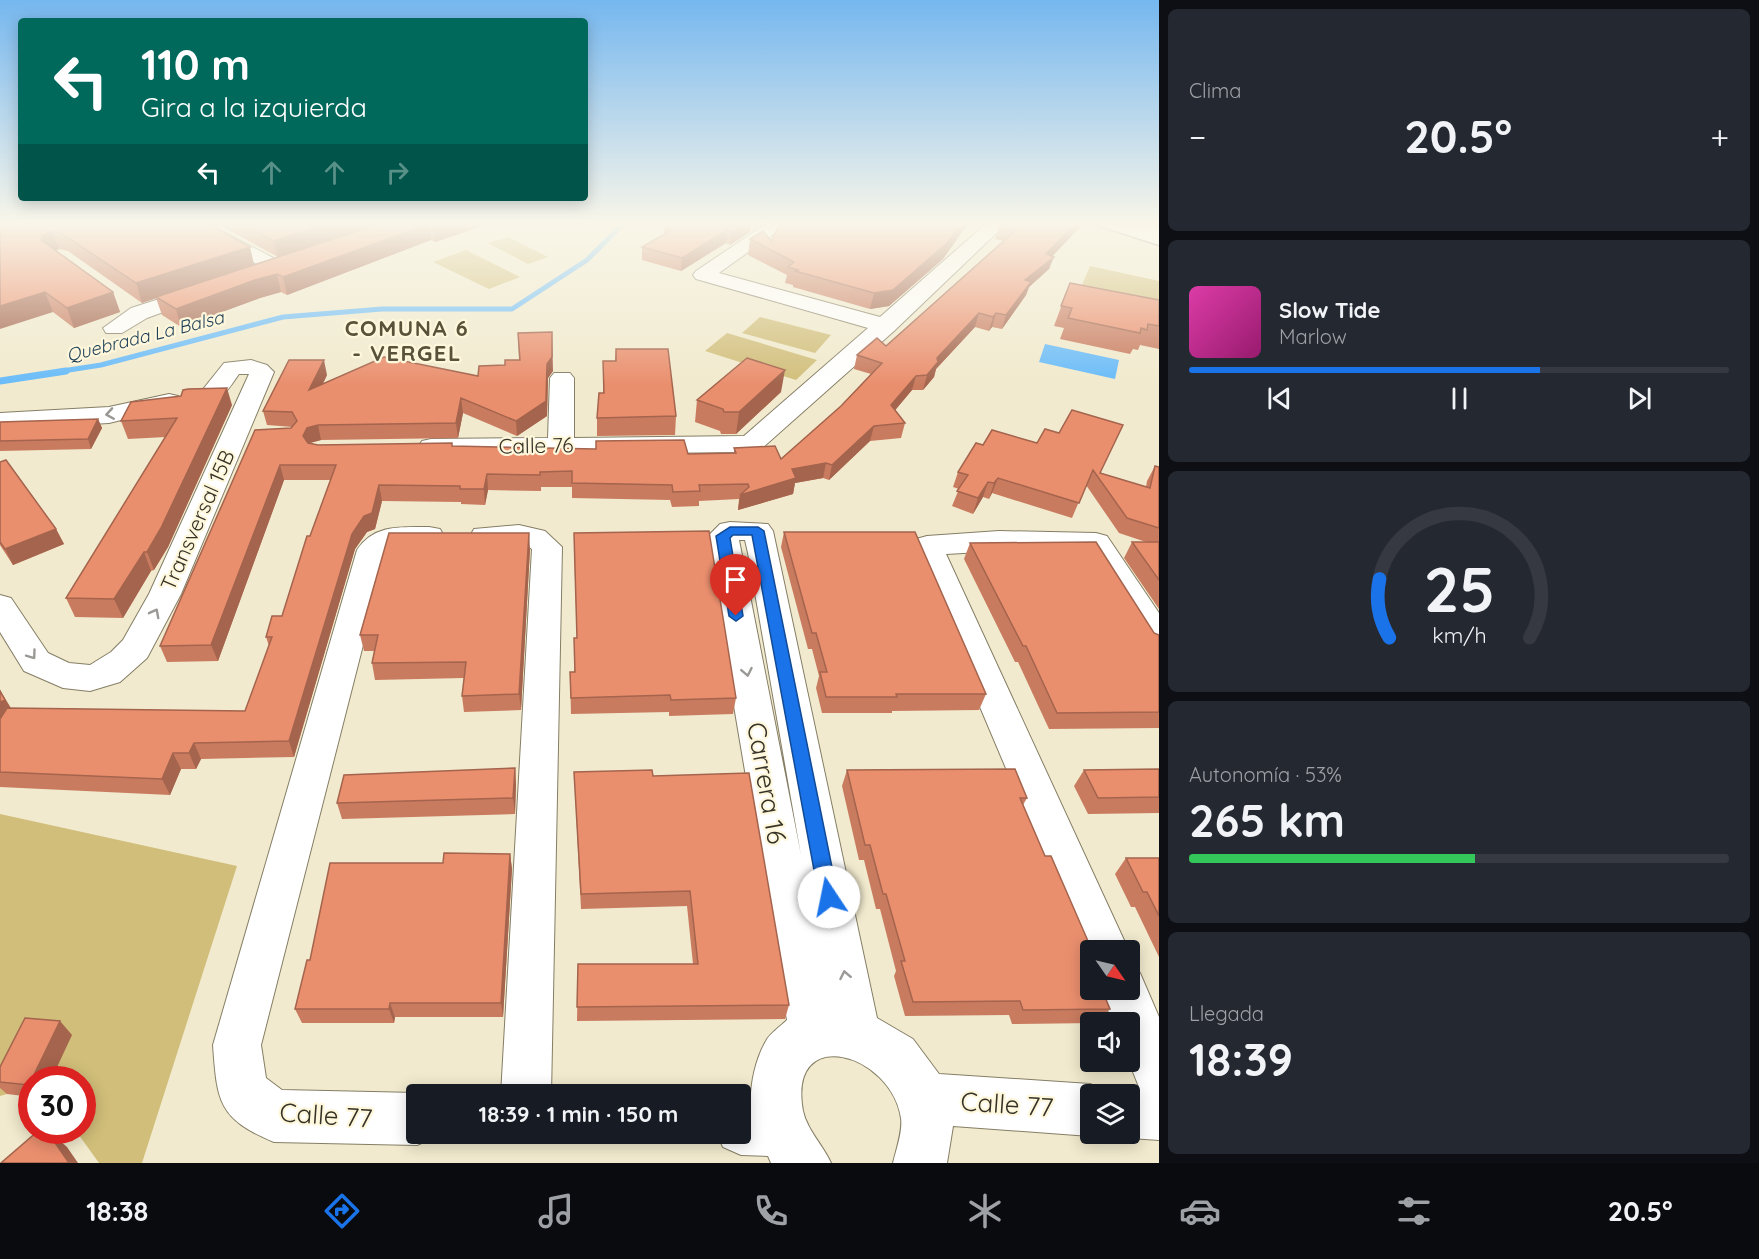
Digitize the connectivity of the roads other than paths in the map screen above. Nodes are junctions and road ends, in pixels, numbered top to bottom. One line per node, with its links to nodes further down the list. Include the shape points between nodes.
1 (711, 276): 6 (street)
2 (940, 276): 6 (street)
3 (223, 285): 5 (street)
4 (121, 301): 5 (street)
5 (139, 313): 7 (street)
6 (886, 326): 12 (street, Calle 76, via 751,444)
7 (114, 328)
8 (562, 378): 12 (street)
9 (0, 421): 10 (street, Transversal 15B, one-way to 9, via 256,384 109,415)
10 (235, 435): 11 (street); 15 (street, Transversal 15B, one-way to 10, via 36,662 63,675 90,678 108,673 135,649 165,594)
11 (266, 435)
12 (561, 445): 13 (street, Calle 76)
13 (405, 448)
14 (741, 532): 19 (street, Carrera 16, via 723,536 731,593 790,800)
15 (0, 606)
16 (1159, 639): 17 (street, via 1096,543 999,541 927,546)
17 (1101, 940)
18 (1127, 1000): 20 (street)
19 (835, 1033): 22 (street, via 877,1041 912,1075); 27 (street, via 796,1044 783,1060 776,1082)
20 (1159, 1074)
21 (526, 1084): 26 (street, Calle 77, via 547,548 540,538 528,535 387,537 375,545 237,1045 242,1092 274,1116)
22 (924, 1099): 23 (street, Calle 77); 28 (street, via 929,1122 927,1146)
23 (1080, 1109)
24 (1140, 1113): 25 (street)
25 (1159, 1114)
26 (406, 1119)
27 (776, 1141)
28 (920, 1163)

